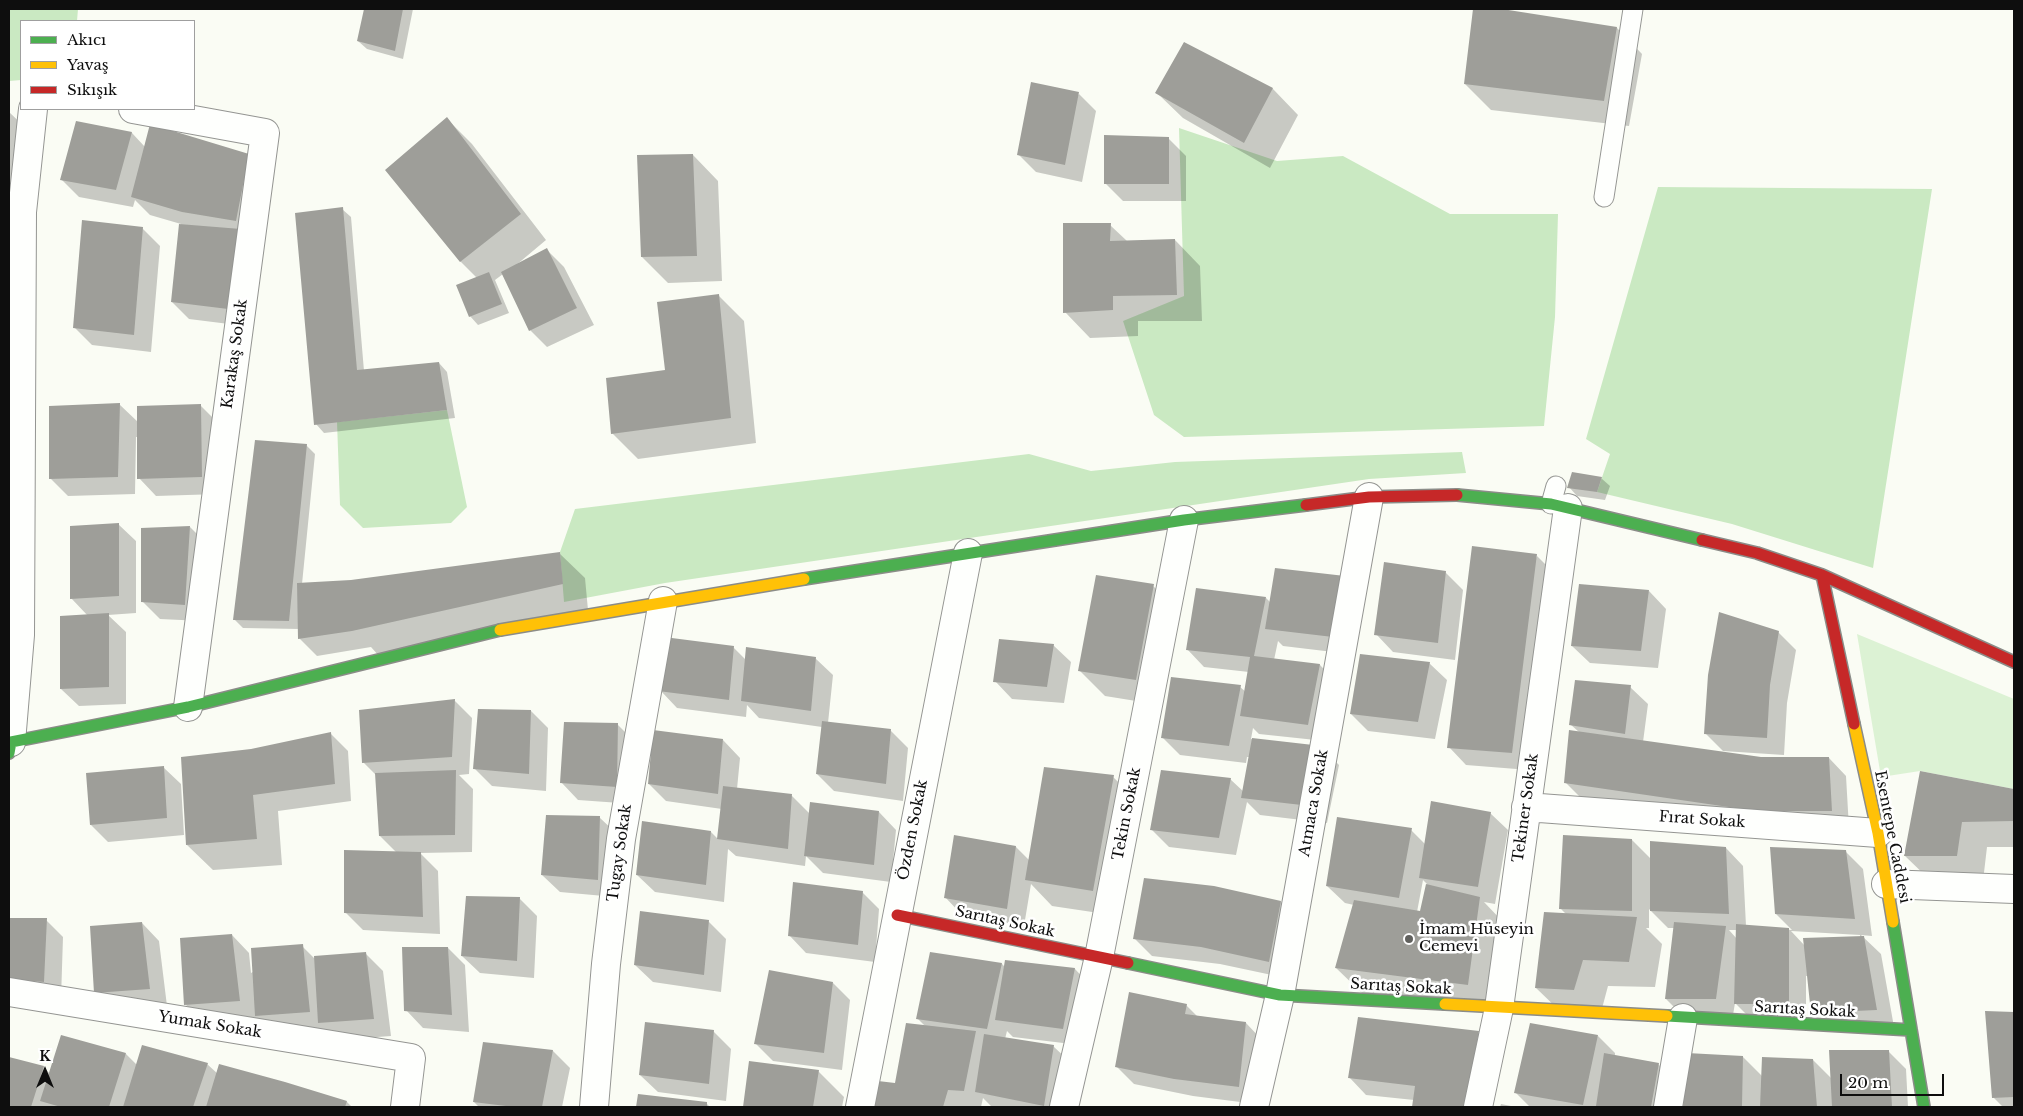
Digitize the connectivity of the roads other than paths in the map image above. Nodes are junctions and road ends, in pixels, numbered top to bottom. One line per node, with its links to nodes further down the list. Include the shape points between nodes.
1 (1632, 9): 4 (lane)
2 (33, 110): 5 (street)
3 (138, 110): 15 (street, Karakaş Sokak, via 265,133)
4 (1604, 197)
5 (15, 212): 6 (street)
6 (15, 357): 10 (street)
7 (1369, 497): 8 (street, via 1450,494); 9 (street); 24 (street, Atmaca Sokak)
8 (1558, 500): 12 (street, via 1758,553); 17 (street, Tekiner Sokak)
9 (1184, 520): 11 (street); 22 (street, Tekin Sokak)
10 (15, 535): 16 (street, via 20,635)
11 (968, 553): 13 (street); 21 (street, Özden Sokak)
12 (1822, 575): 14 (street); 18 (street, Esentepe Caddesi)
13 (663, 601): 15 (street, via 504,629); 29 (street, Tugay Sokak, via 620,839)
14 (2014, 662)
15 (188, 707): 16 (street)
16 (10, 748)
17 (1526, 807): 18 (street, Fırat Sokak); 25 (street, Tekiner Sokak)
18 (1878, 833): 19 (street, Esentepe Caddesi)
19 (1886, 884): 20 (street); 27 (street, Esentepe Caddesi)
20 (2014, 889)
21 (897, 915): 22 (street, Sarıtaş Sokak); 30 (street, Özden Sokak)
22 (1099, 957): 24 (street, Sarıtaş Sokak); 31 (street, Tekin Sokak)
23 (9, 992): 28 (street, Yumak Sokak, via 411,1058)
24 (1280, 995): 25 (street, Sarıtaş Sokak); 32 (street, Atmaca Sokak)
25 (1499, 1008): 26 (street, Sarıtaş Sokak); 33 (street, Tekiner Sokak)
26 (1683, 1018): 27 (street, Sarıtaş Sokak); 34 (street)
27 (1911, 1030): 35 (street, Esentepe Caddesi)
28 (405, 1107)
29 (594, 1107)
30 (860, 1107)
31 (1064, 1107)
32 (1254, 1107)
33 (1478, 1107)
34 (1668, 1107)
35 (1924, 1107)

